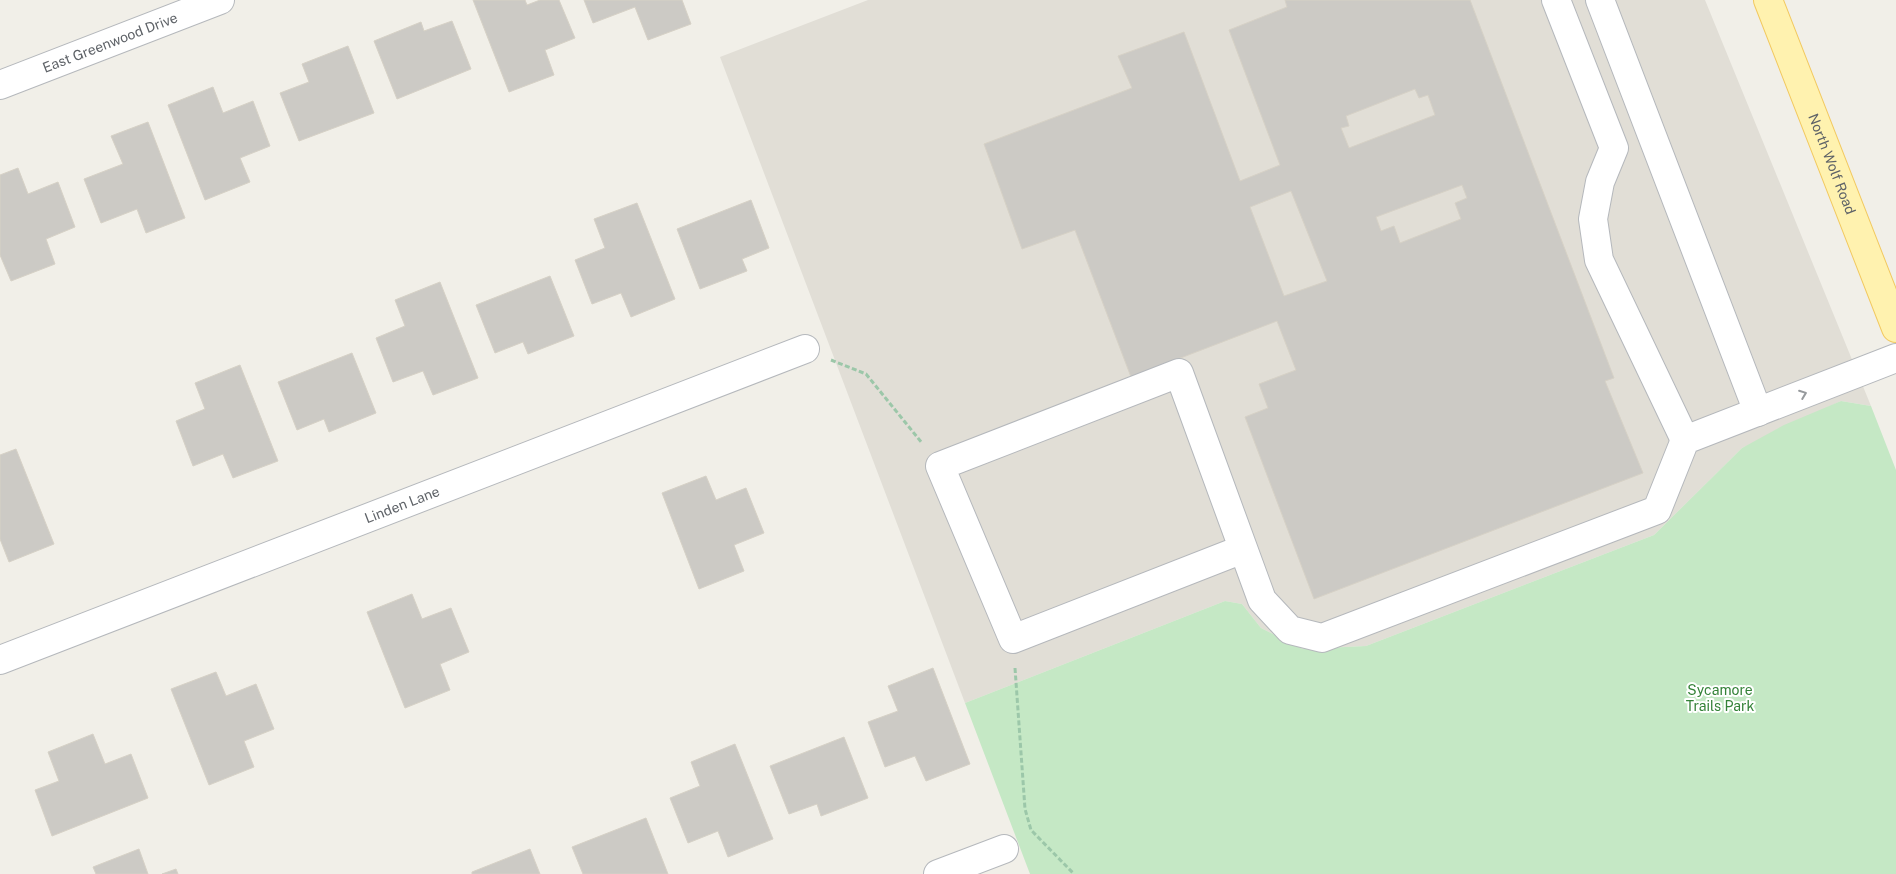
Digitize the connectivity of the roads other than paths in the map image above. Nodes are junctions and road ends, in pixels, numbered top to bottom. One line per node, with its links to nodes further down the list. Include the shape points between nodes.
1 (220, 0): 5 (street, East Greenwood Drive)
2 (1556, 0): 10 (street, via 1614,148 1600,182 1593,219 1599,260)
3 (1600, 0): 9 (street)
4 (1768, 0): 6 (main road, North Wolf Road)
5 (0, 84)
6 (1896, 328)
7 (805, 350): 12 (street, Linden Lane)
8 (1896, 358): 9 (street, one-way to 8)
9 (1758, 412): 10 (street)
10 (1685, 440): 11 (street, via 1657,510 1322,638 1290,630 1262,600)
11 (1243, 549): 11 (street, via 1179,373 940,466 1013,640)
12 (0, 660)
13 (1004, 849): 14 (street)
14 (938, 874)

